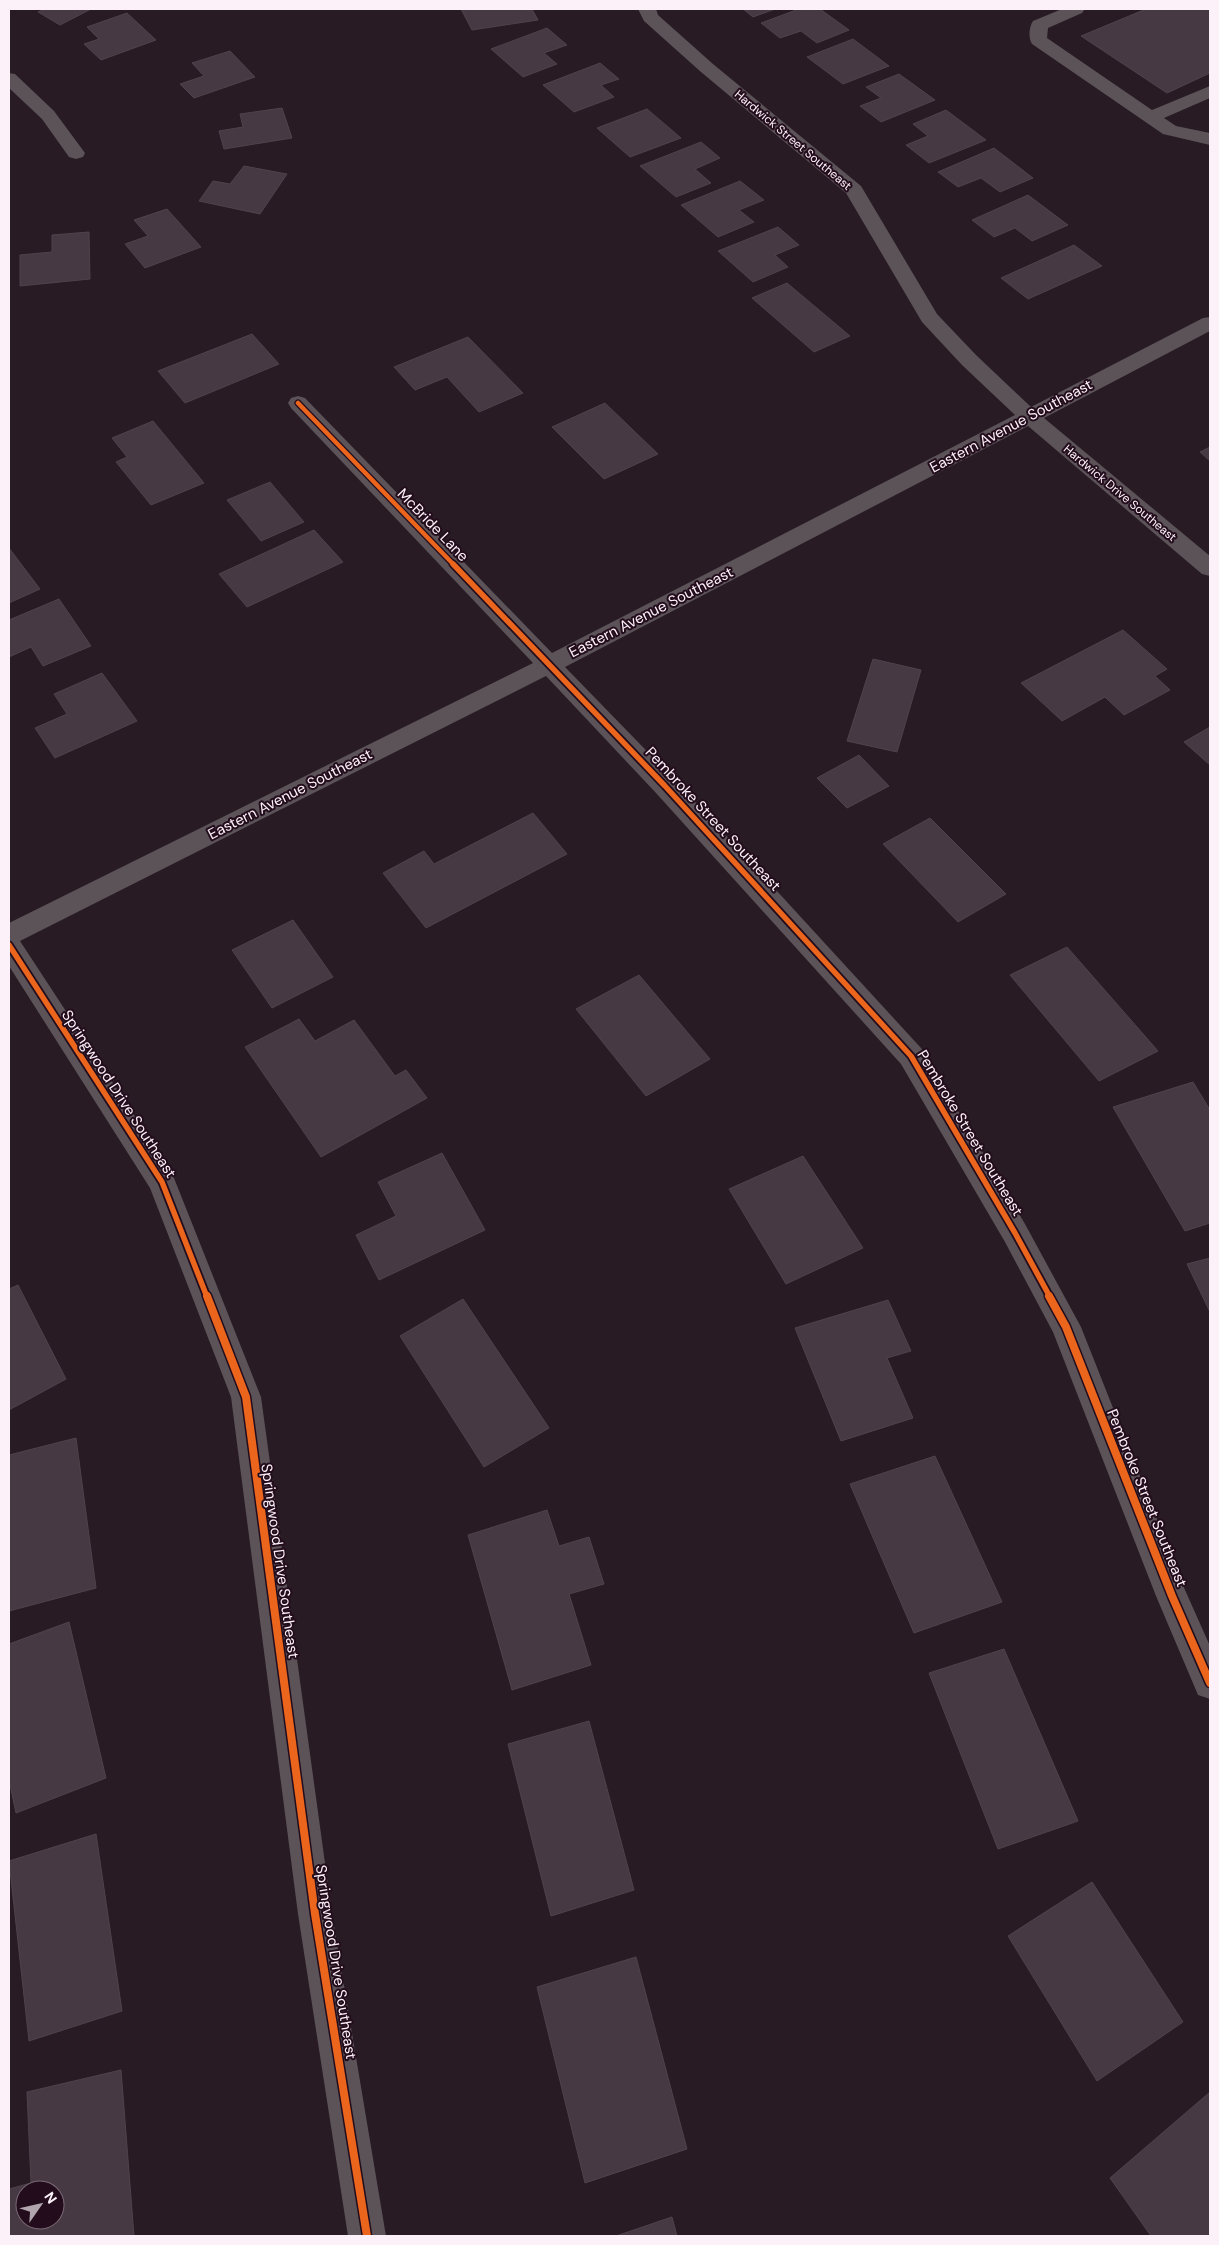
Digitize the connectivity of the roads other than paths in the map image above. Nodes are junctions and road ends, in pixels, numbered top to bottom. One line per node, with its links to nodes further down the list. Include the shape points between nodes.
1 (1076, 9): 5 (street, via 1039,25 1038,40)
2 (648, 13): 10 (street, Hardwick Street Southeast, via 707,68 854,190 929,318)
3 (9, 78): 7 (street, via 48,115)
4 (1210, 91): 5 (street)
5 (1152, 117): 6 (street, via 1170,130)
6 (1210, 139)
7 (76, 153)
8 (1210, 323): 10 (street, Eastern Avenue Southeast)
9 (298, 403): 12 (street, McBride Lane)
10 (1030, 417): 11 (street, Hardwick Drive Southeast); 12 (street, Eastern Avenue Southeast)
11 (1210, 568)
12 (550, 664): 13 (street, Eastern Avenue Southeast); 15 (street, Pembroke Street Southeast, via 762,890 911,1056 1066,1327 1172,1596)
13 (9, 935)
14 (9, 945): 16 (street, Springwood Drive Southeast, via 162,1182 246,1396 315,1914)
15 (1210, 1683)
16 (367, 2236)

